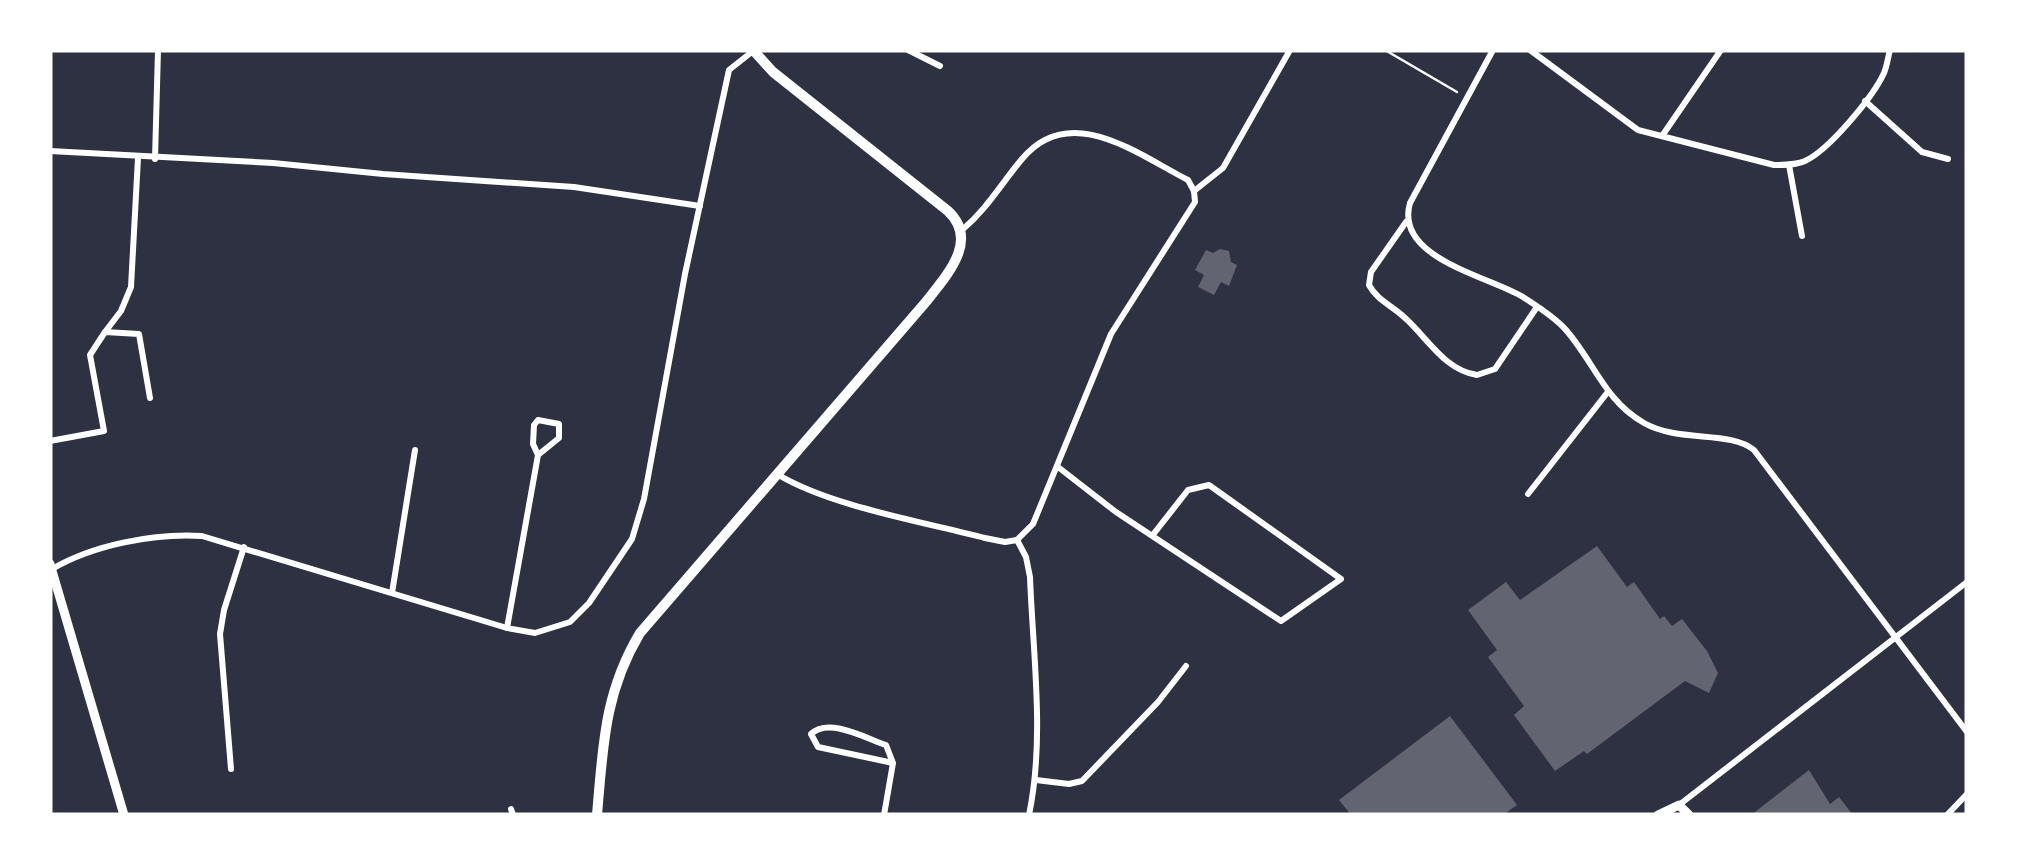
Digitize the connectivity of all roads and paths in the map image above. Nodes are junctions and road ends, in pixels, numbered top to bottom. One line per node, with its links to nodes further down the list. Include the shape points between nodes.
1 (158, 50): 16 (street)
2 (908, 50): 10 (street)
3 (1290, 50): 19 (street, via 1223,168)
4 (1385, 50): 11 (path)
5 (1493, 50): 11 (street)
6 (1530, 50): 13 (street, via 1638,130)
7 (1721, 50): 13 (street)
8 (1890, 50): 12 (street)
9 (753, 51): 20 (street, via 728,70); 22 (main road, via 948,211)
10 (940, 66)
11 (1467, 98): 21 (street)
12 (1865, 102): 17 (street, via 1922,152); 18 (street, via 1822,150)
13 (1662, 136): 18 (street)
14 (50, 151): 15 (street)
15 (138, 158): 16 (street); 25 (street, via 131,286)
16 (155, 159): 20 (street, via 574,188)
17 (1948, 159)
18 (1789, 166): 23 (street)
19 (1194, 191): 22 (street, via 1188,180 1098,134 1074,131 1036,145); 31 (street, via 1195,202 1111,334)
20 (700, 206): 40 (street, via 632,538 570,622 536,633)
21 (1406, 220): 24 (street, via 1412,235 1444,260); 24 (street, via 1369,285 1450,364 1477,375 1495,369)
22 (962, 230): 32 (main road, via 946,276)
23 (1802, 236)
24 (1537, 307): 26 (street, via 1566,329)
25 (105, 332): 27 (street, via 139,334); 28 (street, via 90,355 104,431)
26 (1607, 393): 33 (street); 41 (street, via 1657,429 1748,445)
27 (150, 398)
28 (50, 441)
29 (414, 450): 39 (street)
30 (538, 455): 30 (street, via 559,438 559,424 534,425); 40 (street)
31 (1058, 467): 34 (street); 35 (street, via 1033,524)
32 (776, 474): 35 (street, via 799,488 985,538); 50 (main road, via 624,659 606,717)
33 (1528, 494)
34 (1152, 536): 34 (street, via 1281,621 1341,579 1209,485 1188,490)
35 (1016, 540): 46 (street, via 1030,578)
36 (244, 548): 37 (street, via 177,534); 39 (street); 45 (street, via 220,634)
37 (51, 568): 49 (street)
38 (1967, 582): 41 (street)
39 (392, 593): 40 (street)
40 (507, 628)
41 (1896, 640): 43 (street); 48 (street)
42 (1186, 666): 46 (street, via 1082,781)
43 (1967, 732)
44 (893, 763): 44 (street, via 886,745 827,726 811,734 818,747); 51 (street)
45 (231, 769)
46 (1036, 780): 52 (street)
47 (1967, 794): 55 (street)
48 (1679, 805): 53 (street); 54 (street)
49 (124, 815)
50 (597, 815)
51 (884, 815)
52 (1030, 815)
53 (1658, 815)
54 (1689, 815)
55 (1947, 815)

